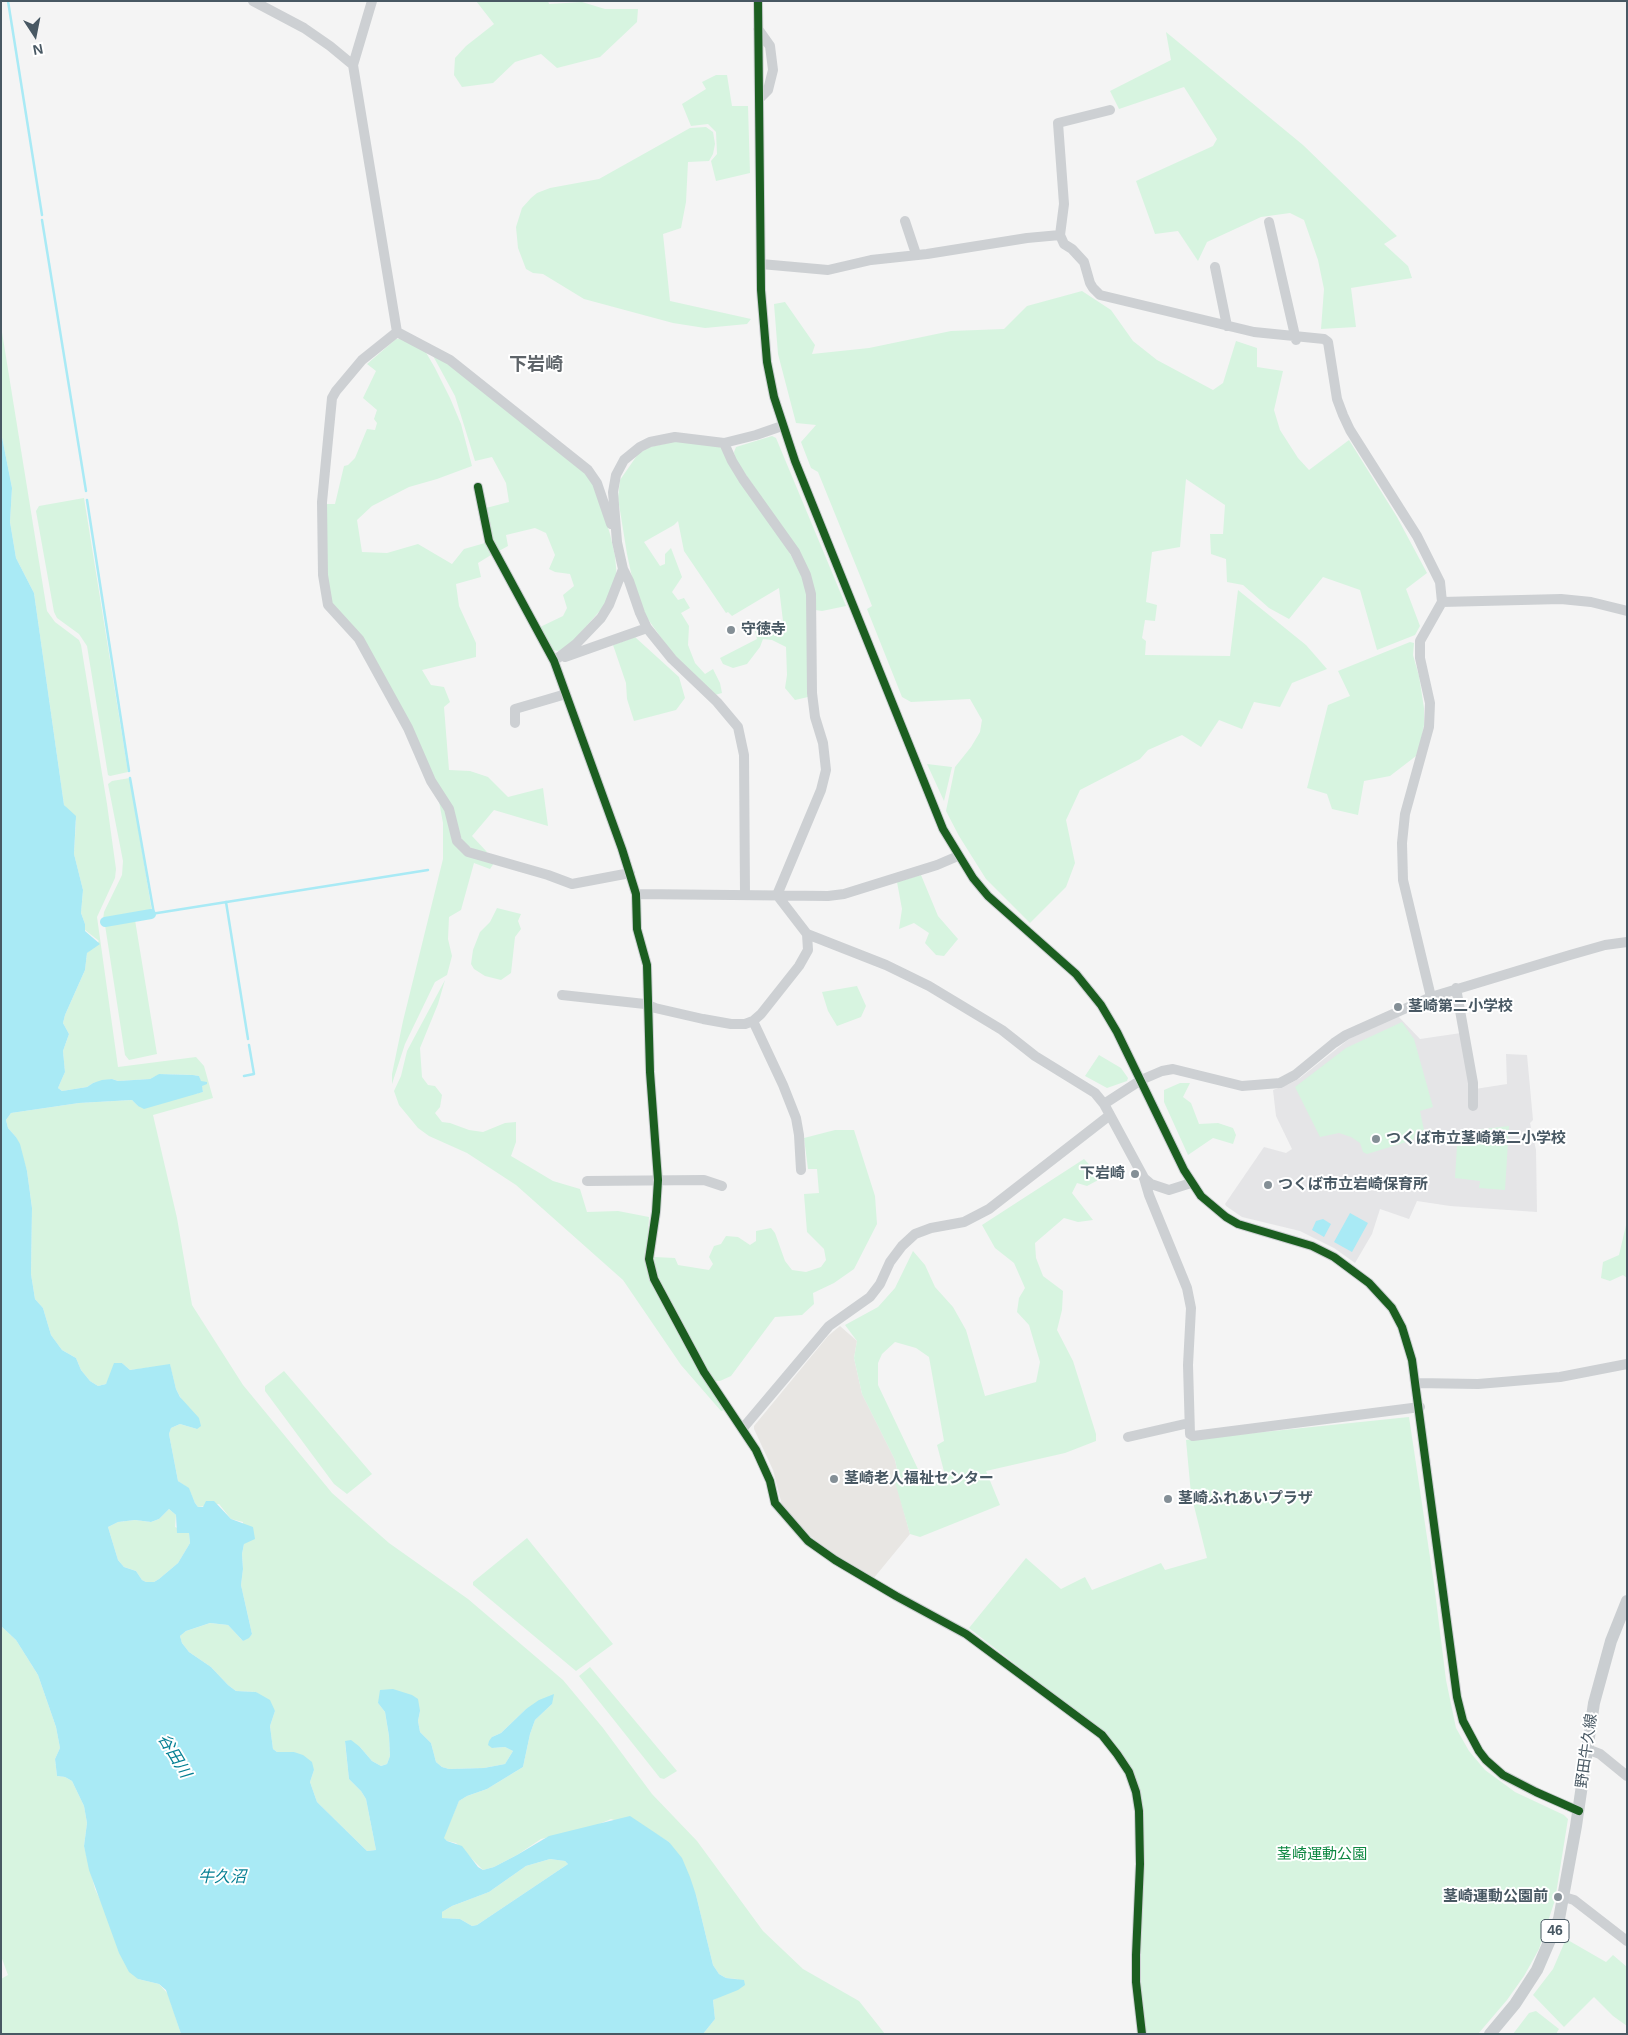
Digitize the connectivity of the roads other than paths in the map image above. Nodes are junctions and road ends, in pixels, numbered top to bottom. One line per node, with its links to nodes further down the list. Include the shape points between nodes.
1 (253, 1): 5 (street, via 304,28)
2 (372, 1): 5 (street)
3 (758, 1): 4 (street)
4 (758, 29): 6 (street); 6 (street, via 770,46 773,70 768,90)
5 (353, 65): 15 (street)
6 (759, 99): 12 (street)
7 (1110, 110): 10 (street, via 1058,123 1064,204)
8 (905, 220): 11 (street)
9 (1269, 222): 16 (street)
10 (1060, 235): 11 (street); 14 (street, via 1064,244 1084,262 1090,283 1100,295)
11 (916, 254): 12 (street, via 828,270)
12 (760, 264): 17 (street, via 767,362)
13 (1215, 267): 14 (street)
14 (1227, 326): 16 (street)
15 (397, 332): 20 (street, via 450,360 588,470 597,483); 29 (street, via 362,360 332,398 322,502 323,575 328,605 359,639 408,728 431,781 449,809 457,841 468,852 572,884)
16 (1296, 339): 22 (street, via 1324,339 1328,342 1342,415 1417,536 1440,582)
17 (782, 426): 18 (street); 28 (street, via 930,799)
18 (724, 443): 20 (street, via 675,437 650,442 631,453 619,468 613,492); 32 (street, via 743,479 795,552 806,575 810,594 812,693 826,770 821,790)
19 (478, 486): 25 (street, via 489,541)
20 (617, 542): 21 (street)
21 (622, 569): 24 (street); 25 (street, via 601,618)
22 (1442, 602): 23 (street, via 1561,599); 37 (street, via 1420,641 1420,658 1430,703 1429,727 1405,814 1402,843 1403,880)
23 (1627, 611)
24 (648, 628): 25 (street); 31 (street, via 672,659 738,727 744,755)
25 (554, 661): 26 (street)
26 (566, 694): 27 (street, via 515,709); 29 (street)
27 (515, 723)
28 (958, 856): 32 (street, via 844,894); 40 (street, via 988,896 1090,990 1117,1032)
29 (630, 873): 30 (street)
30 (636, 894): 31 (street); 38 (street, via 637,929 647,964)
31 (745, 894): 32 (street)
32 (777, 895): 33 (street)
33 (806, 934): 39 (street, via 808,950); 41 (street, via 886,965 968,1008 1035,1056 1095,1093)
34 (1627, 942): 35 (street)
35 (1456, 988): 37 (street); 42 (street, via 1473,1083)
36 (562, 996): 38 (street)
37 (1431, 997): 40 (street, via 1346,1035 1280,1083 1242,1086 1173,1070)
38 (648, 1006): 39 (street, via 731,1024); 47 (street)
39 (753, 1021): 44 (street, via 796,1118)
40 (1141, 1080): 41 (street); 48 (street)
41 (1104, 1104): 43 (street)
42 (1472, 1106)
43 (1110, 1115): 45 (street); 54 (street, via 989,1209 964,1222 915,1234 890,1262 870,1297 829,1326)
44 (801, 1170)
45 (1144, 1178): 48 (street, via 1169,1190); 53 (street, via 1189,1295)
46 (587, 1180): 47 (street)
47 (658, 1180): 49 (street, via 704,1180); 54 (street, via 649,1259 654,1279 704,1372)
48 (1191, 1183): 51 (street, via 1212,1206 1238,1224 1312,1246 1334,1257 1369,1283 1392,1308 1402,1327)
49 (722, 1186)
50 (1627, 1364): 51 (street, via 1560,1377 1478,1384)
51 (1416, 1383): 52 (street)
52 (1420, 1408): 53 (street, via 1194,1436 1190,1434); 59 (street, via 1457,1696 1463,1721 1479,1751 1498,1771 1512,1781)
53 (1188, 1423): 55 (street)
54 (743, 1428): 62 (street, via 764,1465 774,1504 808,1541 873,1583 966,1634 1102,1735 1117,1754 1136,1792 1139,1811 1136,1982)
55 (1128, 1437)
56 (1627, 1601): 57 (main road, 野田牛久線 / 46, via 1599,1680)
57 (1587, 1749): 58 (street, via 1600,1754); 59 (main road, 野田牛久線 / 46)
58 (1627, 1776)
59 (1579, 1811): 60 (main road, 野田牛久線 / 46)
60 (1564, 1897): 61 (street, via 1574,1900); 63 (main road, 野田牛久線 / 46, via 1538,1970)
61 (1627, 1941)
62 (1142, 2034)
63 (1490, 2034)

